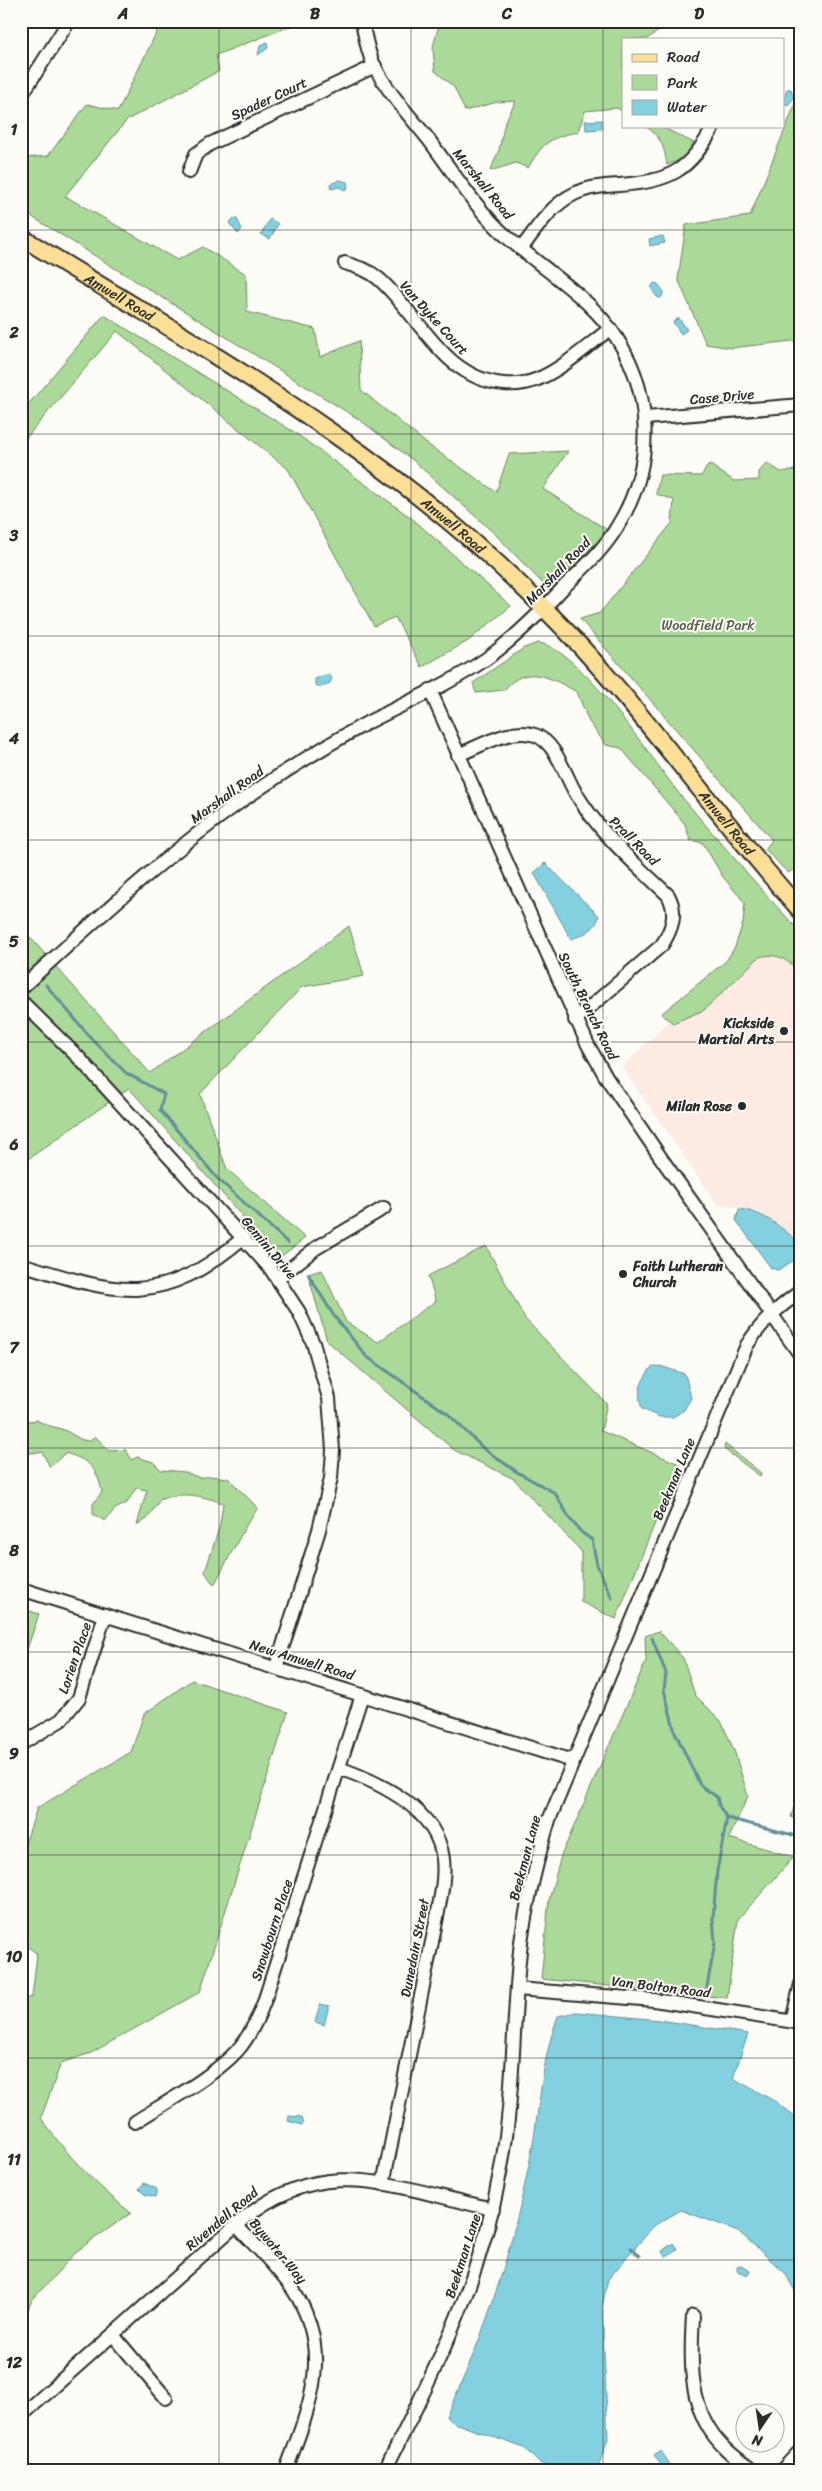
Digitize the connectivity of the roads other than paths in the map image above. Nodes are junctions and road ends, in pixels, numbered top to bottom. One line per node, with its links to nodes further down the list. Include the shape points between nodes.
1 (69, 21): 4 (street)
2 (362, 21): 3 (street, Marshall Road)
3 (375, 66): 6 (street, Spader Court, via 210,144 196,154); 8 (street, Marshall Road, via 488,217)
4 (21, 96)
5 (713, 128): 8 (street, via 698,153 672,174 652,181 586,188 562,200)
6 (189, 172)
7 (21, 237): 13 (main road, Amwell Road, via 250,377 355,446 462,532)
8 (521, 249): 10 (street, Marshall Road, via 594,308)
9 (345, 263): 10 (street, Van Dyke Court, via 379,278 449,359 482,380 511,384 536,380)
10 (610, 329): 12 (street, Marshall Road, via 634,371)
11 (801, 405): 12 (street, Case Drive)
12 (646, 418): 13 (street, Marshall Road, via 641,469 629,506 602,548)
13 (544, 608): 14 (street, Marshall Road, via 486,659); 16 (main road, Amwell Road, via 624,695 759,864)
14 (430, 690): 15 (street, South Branch Road); 17 (street, Marshall Road, via 359,727 246,798 171,856)
15 (458, 755): 19 (street, South Branch Road); 19 (street, Prall Road, via 510,734 535,735 548,743 601,831 668,895 672,903 670,933 662,945)
16 (801, 911)
17 (21, 988)
18 (21, 1001): 21 (street, Gemini Drive, via 79,1058)
19 (575, 1020): 25 (street, South Branch Road, via 606,1077)
20 (384, 1208): 23 (street, via 316,1248)
21 (243, 1238): 22 (street, via 216,1261 191,1276 135,1290 91,1286); 23 (street, Gemini Drive)
22 (21, 1264)
23 (278, 1278): 29 (street, Gemini Drive, via 299,1312 319,1359 329,1398 333,1450 326,1506)
24 (801, 1291): 25 (street, Beekman Lane)
25 (771, 1313): 26 (street, South Branch Road); 32 (street, Beekman Lane, via 747,1345)
26 (801, 1356)
27 (21, 1589): 28 (street, New Amwell Road)
28 (105, 1615): 29 (street, New Amwell Road); 31 (street, Lorien Place, via 79,1698 61,1720)
29 (276, 1668): 30 (street, New Amwell Road)
30 (362, 1695): 32 (street, New Amwell Road); 33 (street, Snowbourn Place)
31 (21, 1744)
32 (573, 1761): 35 (street, Beekman Lane, via 540,1849 526,1914)
33 (340, 1768): 37 (street, Snowbourn Place, via 254,2028 240,2048 221,2066); 38 (street, Dunedain Street, via 402,1798 423,1816 436,1837 443,1858 444,1880)
34 (801, 1984): 36 (street)
35 (517, 1989): 36 (street, Van Bolton Road, via 654,2000); 39 (street, Beekman Lane, via 508,2113)
36 (796, 2022)
37 (135, 2122)
38 (383, 2184): 39 (street, Rivendell Road); 40 (street, Rivendell Road, via 355,2180 310,2183 276,2195)
39 (493, 2209): 47 (street, Beekman Lane, via 468,2294)
40 (236, 2225): 42 (street, Rivendell Road); 46 (street, Bywater Way, via 293,2289 315,2345 314,2384)
41 (693, 2316): 48 (street, via 691,2372 697,2402 719,2441)
42 (113, 2335): 43 (street); 44 (street, Rivendell Road)
43 (166, 2398)
44 (21, 2416)
45 (801, 2450): 49 (street)
46 (286, 2470)
47 (385, 2470)
48 (752, 2470)
49 (782, 2470)

